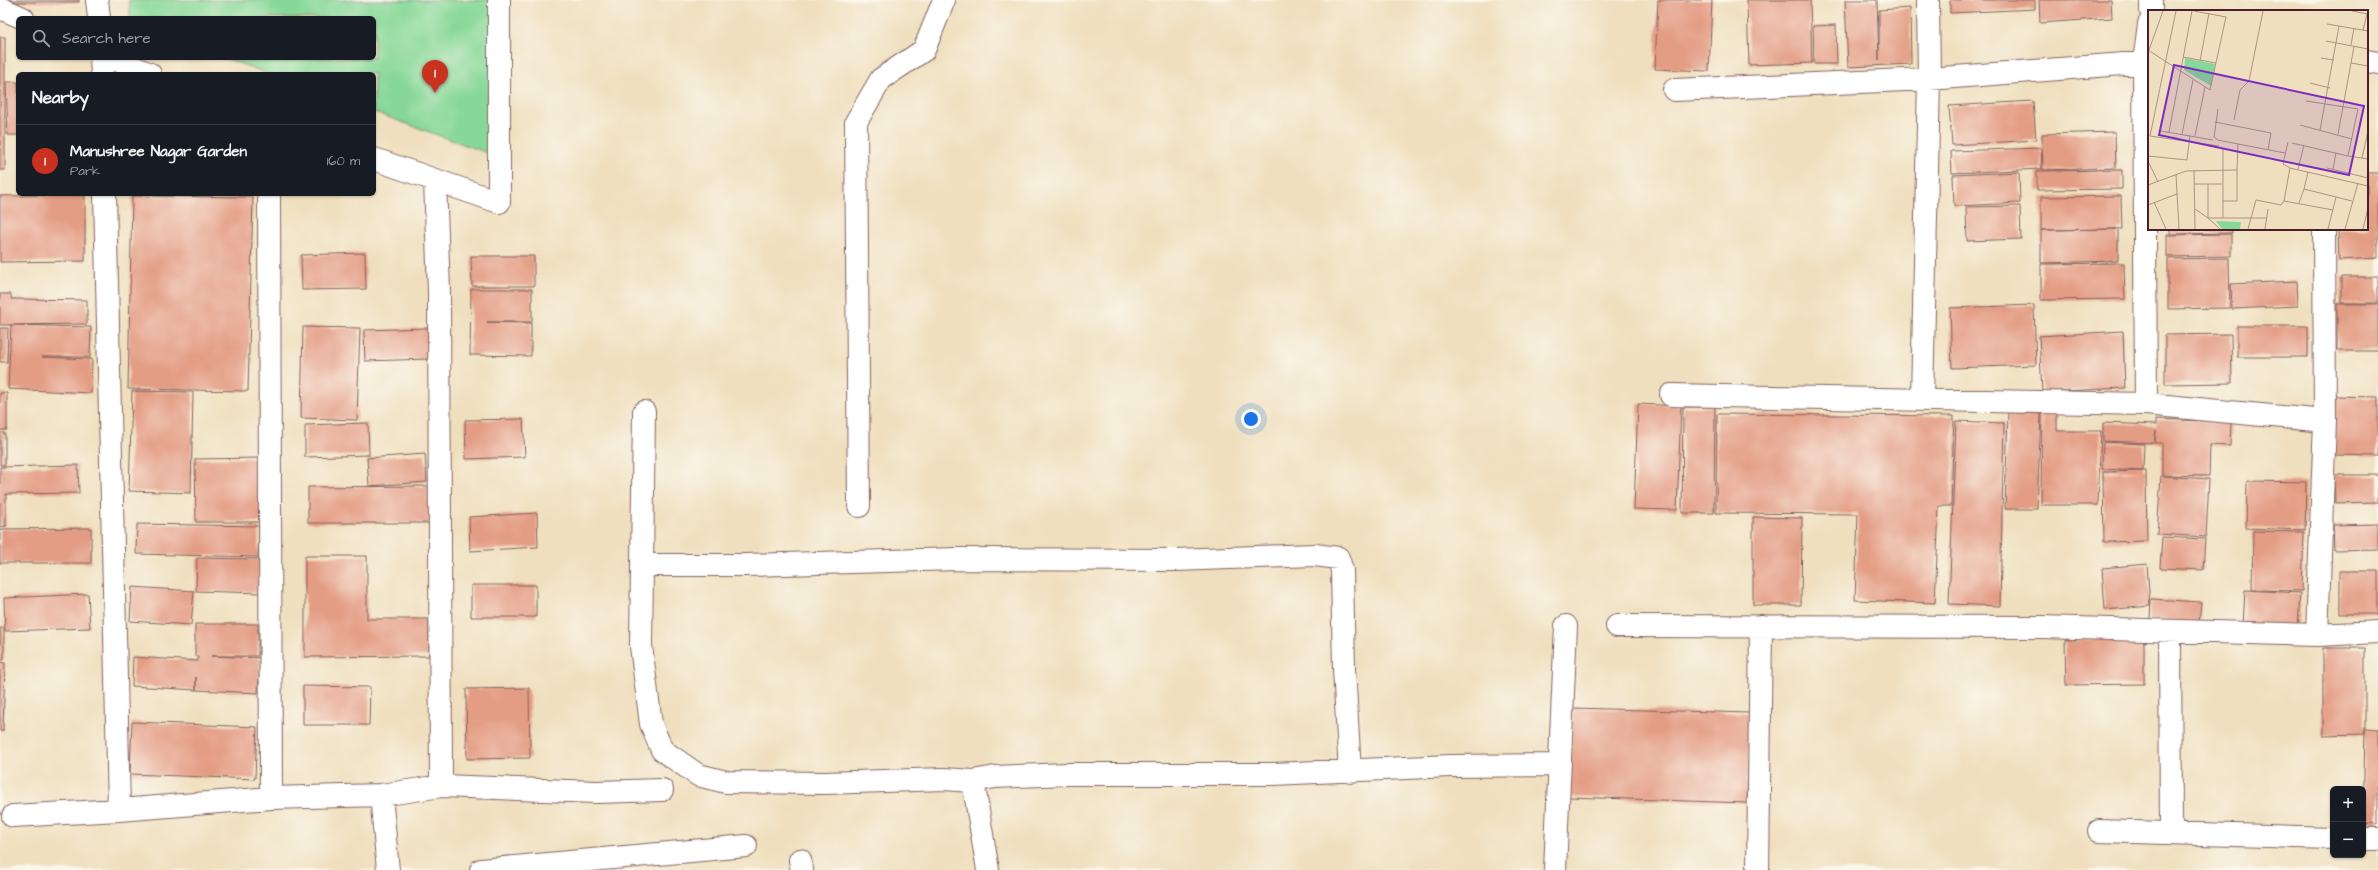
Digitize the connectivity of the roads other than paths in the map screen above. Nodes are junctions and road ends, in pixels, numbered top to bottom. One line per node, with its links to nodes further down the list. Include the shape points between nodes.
1 (97, 0): 7 (street)
2 (499, 0): 19 (street, via 499,202)
3 (944, 0): 28 (street, via 924,50 881,79 856,122)
4 (1928, 0): 16 (street)
5 (0, 8): 6 (street)
6 (18, 16)
7 (99, 16)
8 (2148, 43): 12 (street)
9 (101, 60): 14 (street)
10 (116, 60): 15 (street)
11 (2368, 61): 13 (street)
12 (2147, 62): 16 (street); 25 (street)
13 (2378, 62)
14 (102, 72)
15 (145, 72)
16 (1929, 79): 17 (street); 24 (street)
17 (1674, 90)
18 (376, 160): 19 (street)
19 (436, 180): 39 (street, via 439,292)
20 (104, 196): 43 (street)
21 (269, 196): 42 (street)
22 (2324, 230): 27 (street)
23 (1671, 395): 24 (street)
24 (1922, 400): 25 (street)
25 (2146, 404): 27 (street)
26 (644, 412): 29 (street)
27 (2325, 421): 35 (street)
28 (859, 506)
29 (642, 565): 37 (street, via 964,559 1175,560 1315,555 1338,558 1342,570); 38 (street, via 641,646 651,724 662,750 698,775 726,782 758,784 944,779)
30 (1566, 626): 36 (street)
31 (1617, 626): 32 (street)
32 (1761, 626): 33 (street, via 2041,627); 55 (street)
33 (2170, 631): 35 (street); 46 (street)
34 (2378, 632): 35 (street)
35 (2317, 635)
36 (1560, 765): 37 (street, via 1450,766); 54 (street)
37 (1350, 772): 38 (street, via 1067,774)
38 (974, 781): 53 (street)
39 (441, 786): 40 (street, via 596,792); 41 (street)
40 (662, 790)
41 (381, 795): 42 (street); 51 (street)
42 (271, 798): 43 (street)
43 (119, 810): 44 (street)
44 (13, 816)
45 (2099, 831): 46 (street)
46 (2171, 833): 47 (street)
47 (2330, 838)
48 (2366, 839): 49 (street)
49 (2378, 839)
50 (746, 846): 52 (street)
51 (388, 870)
52 (480, 870)
53 (988, 870)
54 (1555, 870)
55 (1758, 870)

